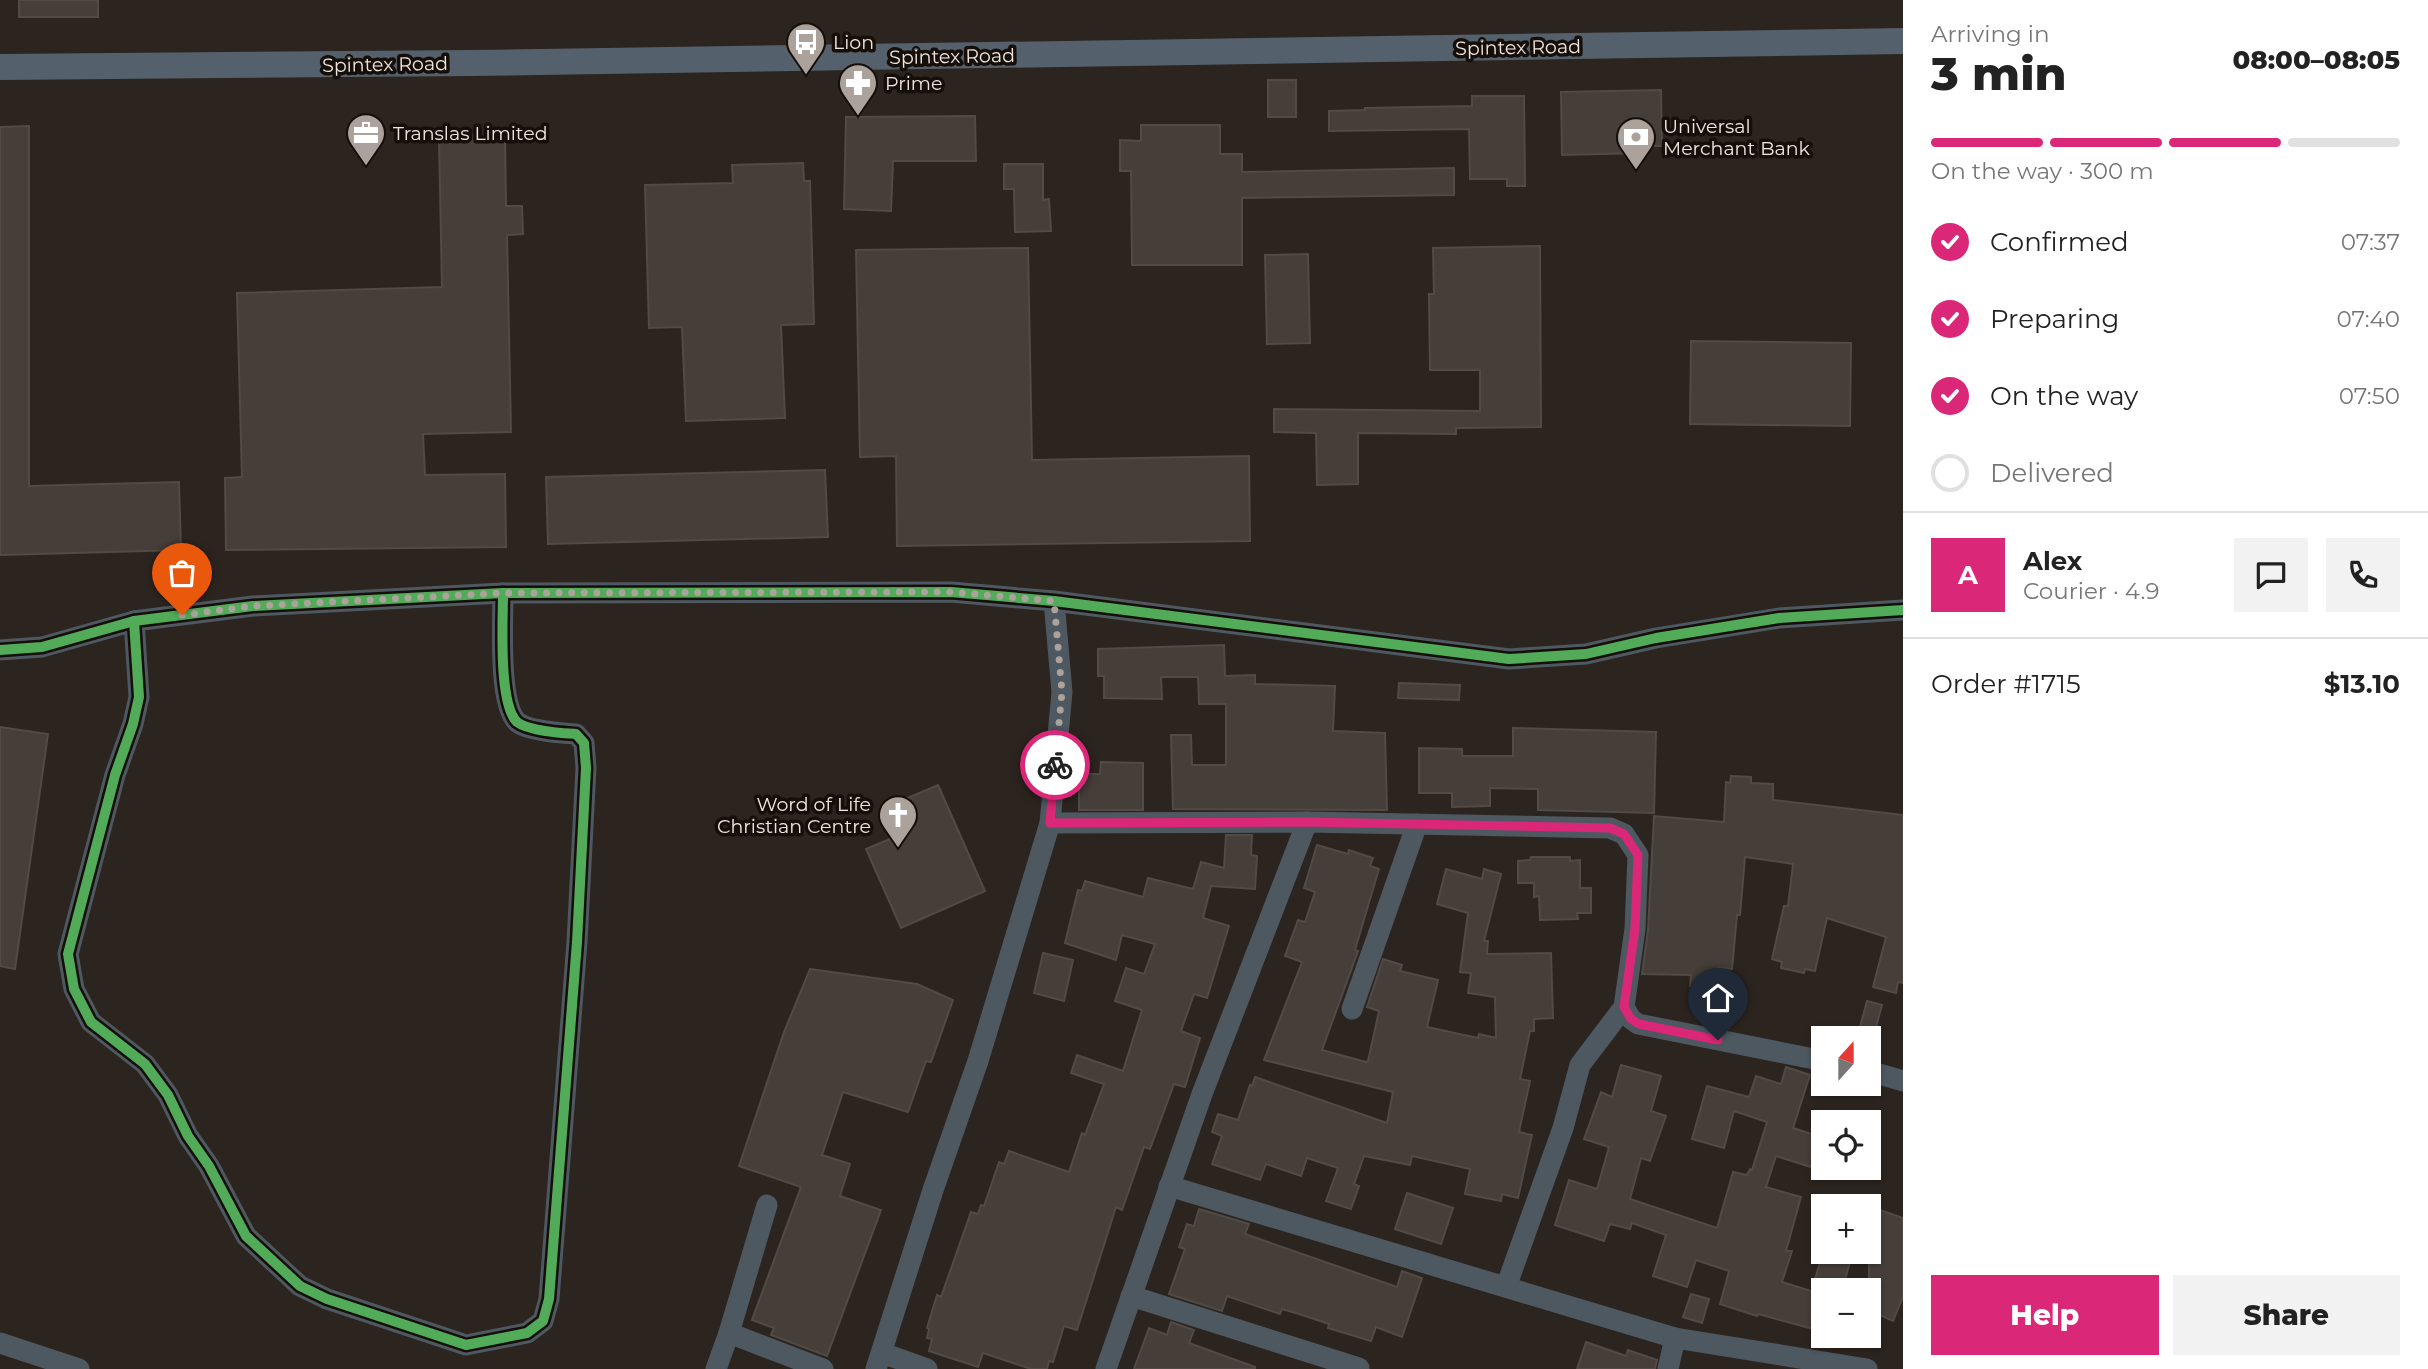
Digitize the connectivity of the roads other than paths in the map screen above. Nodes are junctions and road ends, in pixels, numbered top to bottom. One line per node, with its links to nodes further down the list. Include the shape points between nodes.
1 (1903, 41): 2 (main road, Spintex Road)
2 (0, 67)
3 (503, 593): 4 (street, via 951,592); 6 (street, via 253,606); 6 (street, via 504,682 509,711 519,724 576,734 584,743 586,768 549,1298 543,1321 527,1333 466,1345 327,1299 284,1273 246,1236 168,1095 145,1064 91,1022 74,989 68,954 139,697)
4 (1054, 601): 5 (street, via 1509,659 1586,654 1779,618); 9 (street, via 1062,692)
5 (1903, 610)
6 (134, 621): 7 (street, via 42,647)
7 (0, 650)
8 (1307, 822): 9 (street); 10 (street); 16 (street)
9 (1050, 823): 23 (street)
10 (1417, 824): 11 (street, via 1610,828 1624,834 1638,855 1635,929); 12 (street)
11 (1624, 1007): 13 (street, via 1639,1024); 18 (street, via 1580,1065 1563,1128)
12 (1352, 1009)
13 (1811, 1059)
14 (1881, 1074): 15 (street)
15 (1903, 1080)
16 (1169, 1186): 18 (street); 19 (street)
17 (767, 1205): 20 (street)
18 (1506, 1287): 21 (street)
19 (1131, 1296): 24 (street); 29 (street)
20 (729, 1333): 26 (street); 27 (street)
21 (1675, 1338): 30 (street); 31 (street)
22 (0, 1343): 25 (street)
23 (879, 1361): 28 (street)
24 (1359, 1368)
25 (79, 1369)
26 (716, 1369)
27 (823, 1369)
28 (927, 1369)
29 (1106, 1369)
30 (1668, 1369)
31 (1867, 1369)

